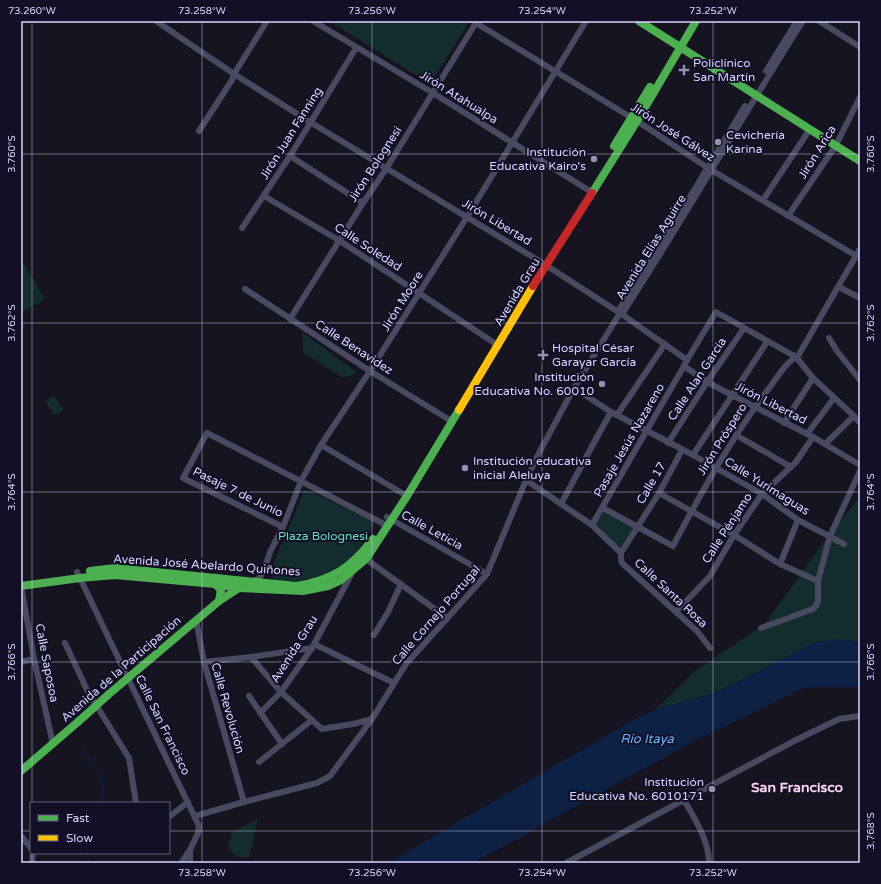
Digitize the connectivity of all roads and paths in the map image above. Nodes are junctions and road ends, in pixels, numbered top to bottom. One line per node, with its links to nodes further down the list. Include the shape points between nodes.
1 (156, 21): 13 (street, Jirón Libertad)
2 (267, 21): 18 (street)
3 (313, 21): 16 (street, Jirón Atahualpa)
4 (586, 21): 17 (street, Jirón Moore)
5 (639, 21): 14 (main road)
6 (647, 21): 14 (main road, via 668,34)
7 (690, 21): 14 (main road, Avenida Grau)
8 (696, 21): 14 (main road, Avenida Grau)
9 (797, 21): 20 (street, Avenida Elías Aguirre)
10 (803, 21): 20 (street, Avenida Elías Aguirre)
11 (819, 21): 15 (street)
12 (476, 22): 17 (street, Jirón José Gálvez); 19 (street, Jirón Bolognesi)
13 (163, 23): 18 (street, Jirón Libertad)
14 (679, 45): 20 (main road); 22 (main road, Avenida Grau)
15 (860, 47)
16 (356, 48): 19 (street, Jirón Atahualpa); 23 (street, Jirón Juan Fanning)
17 (555, 72): 22 (street, Jirón José Gálvez); 26 (street, Jirón Moore)
18 (234, 74): 23 (street, Jirón Libertad); 25 (street)
19 (433, 93): 26 (street, Jirón Atahualpa); 30 (street, Jirón Bolognesi)
20 (754, 94): 24 (main road); 31 (street, Avenida Elías Aguirre)
21 (860, 97): 27 (street, Jirón Arica)
22 (634, 120): 31 (street, Jirón José Gálvez); 32 (main road, Avenida Grau)
23 (310, 122): 28 (street, Jirón Juan Fanning); 30 (street, Jirón Libertad)
24 (810, 129): 27 (main road); 34 (street)
25 (199, 131)
26 (512, 143): 32 (street, Jirón Atahualpa); 37 (street, Jirón Moore)
27 (836, 145): 29 (main road); 36 (street, Jirón Arica)
28 (290, 156): 33 (street, Jirón Juan Fanning); 35 (street)
29 (860, 161)
30 (386, 169): 35 (street, Jirón Bolognesi); 37 (street, Jirón Libertad)
31 (710, 169): 34 (street, Jirón José Gálvez); 47 (street, Avenida Elías Aguirre, via 620,308)
32 (590, 192): 42 (main road, Avenida Grau)
33 (264, 196): 38 (street, Jirón Juan Fanning); 39 (street, Calle Soledad)
34 (764, 200): 36 (street, Jirón José Gálvez)
35 (363, 203): 39 (street, Jirón Bolognesi)
36 (788, 216): 41 (street, Jirón José Gálvez)
37 (467, 217): 42 (street, Jirón Libertad); 45 (street, Jirón Moore)
38 (242, 228)
39 (340, 241): 45 (street, Calle Soledad); 48 (street, Jirón Bolognesi)
40 (860, 249): 41 (street, Jirón Próspero)
41 (858, 257): 43 (street, Jirón Próspero)
42 (544, 264): 47 (street, Jirón Libertad); 52 (main road, Avenida Grau)
43 (839, 287): 46 (street); 54 (street, Jirón Próspero)
44 (245, 289): 48 (street, Calle Benavidez)
45 (420, 293): 52 (street, Calle Soledad); 56 (street, Jirón Moore)
46 (860, 298)
47 (620, 313): 53 (street, Jirón Libertad); 60 (street, Calle Cornejo Portugal)
48 (290, 319): 56 (street, Calle Benavidez)
49 (744, 328): 51 (street); 55 (street, Pasaje Jesús Nazareno, via 716,312); 59 (street, Calle Alan García)
50 (829, 338): 58 (street)
51 (767, 342): 54 (street); 61 (street)
52 (496, 344): 66 (main road, Avenida Grau)
53 (665, 344): 55 (street, Jirón Libertad); 64 (street)
54 (796, 357): 57 (street); 63 (street, Jirón Próspero, via 789,361)
55 (686, 363): 59 (street, Jirón Libertad); 69 (street, Pasaje Jesús Nazareno)
56 (370, 371): 66 (street, Calle Benavidez); 74 (street, Jirón Moore)
57 (813, 378): 62 (street); 67 (street)
58 (860, 380)
59 (707, 382): 61 (street, Jirón Libertad); 72 (street, Calle Alan García)
60 (574, 388): 64 (street, Calle Yurimaguas); 82 (street, Calle Cornejo Portugal)
61 (732, 395): 63 (street, Jirón Libertad); 76 (street)
62 (834, 398): 65 (street); 71 (street, Calle Pénjamo)
63 (755, 407): 67 (street, Jirón Libertad); 70 (street, Jirón Próspero)
64 (614, 414): 69 (street, Calle Yurimaguas); 87 (street, via 597,436)
65 (854, 416): 68 (street); 73 (street)
66 (450, 420): 85 (main road, Avenida Grau)
67 (784, 423): 71 (street, Jirón Libertad)
68 (860, 423)
69 (646, 431): 72 (street, Calle Yurimaguas); 88 (street, Pasaje Jesús Nazareno)
70 (736, 435): 78 (street); 79 (street, Jirón Próspero)
71 (810, 436): 73 (street, Jirón Libertad); 78 (street, Calle Pénjamo)
72 (668, 442): 75 (street, Calle Yurimaguas)
73 (825, 444): 77 (street, Jirón Libertad)
74 (321, 445): 83 (street, Jirón Moore); 85 (street)
75 (682, 450): 76 (street, Calle Yurimaguas); 84 (street, Calle 17)
76 (693, 455): 79 (street, Calle Yurimaguas)
77 (860, 465)
78 (791, 467): 86 (street, Calle Pénjamo)
79 (716, 468): 86 (street, Calle Yurimaguas); 89 (street, Jirón Próspero)
80 (860, 471): 96 (street)
81 (183, 478): 83 (street, Calle Leticia, via 207,433); 93 (street, Pasaje 7 de Junio)
82 (526, 480): 87 (street, Calle Santa Rosa); 102 (street, Calle Cornejo Portugal)
83 (301, 481): 91 (street, Calle Leticia); 93 (street, Jirón Moore)
84 (659, 493): 89 (street); 94 (street, Calle 17)
85 (405, 494): 91 (main road, Avenida Grau)
86 (762, 494): 90 (street, Calle Yurimaguas); 95 (street, Calle Pénjamo)
87 (561, 504): 92 (street, Calle Santa Rosa)
88 (603, 508): 92 (street, Pasaje Jesús Nazareno); 94 (street)
89 (691, 511): 94 (street, Jirón Próspero, via 673,546); 95 (street)
90 (798, 520): 96 (street, Calle Yurimaguas); 100 (street)
91 (387, 522): 99 (main road, Avenida Grau); 102 (street, Calle Leticia); 106 (main road, Avenida José Abelardo Quiñones, via 353,563 340,573 311,584 296,586)
92 (592, 525): 98 (street, Calle Santa Rosa)
93 (283, 527): 106 (street, Jirón Moore, via 263,573)
94 (638, 527): 98 (street, Calle 17)
95 (734, 535): 100 (street); 113 (street, Calle Pénjamo, via 710,576)
96 (830, 536): 97 (street, Calle Yurimaguas); 105 (street)
97 (844, 544)
98 (621, 553): 113 (street, Calle Santa Rosa, via 622,563)
99 (366, 559): 101 (main road, Avenida Grau); 108 (street)
100 (780, 564): 105 (street)
101 (352, 572): 111 (main road, Avenida Grau, via 328,586); 119 (street, Avenida Grau)
102 (487, 574): 114 (street, Calle Cornejo Portugal)
103 (78, 575): 104 (main road, Avenida José Abelardo Quiñones); 106 (main road, Avenida José Abelardo Quiñones, via 116,568); 107 (main road, Avenida José Abelardo Quiñones, via 115,575); 109 (main road, Avenida José Abelardo Quiñones); 125 (street, Calle San Francisco)
104 (21, 580)
105 (818, 581): 116 (street, via 818,601 813,610)
106 (253, 582): 110 (street, Jirón Moore)
107 (215, 584): 110 (main road, Avenida José Abelardo Quiñones); 112 (main road, via 221,590)
108 (401, 584): 114 (street); 117 (street)
109 (21, 585): 122 (street, Calle Saposoa)
110 (239, 588): 111 (main road, Avenida José Abelardo Quiñones); 112 (main road, Avenida de la Participación)
111 (303, 591)
112 (219, 601): 115 (main road, Avenida de la Participación)
113 (676, 612): 120 (street, Calle Santa Rosa, via 697,631)
114 (447, 618): 126 (street, Calle Cornejo Portugal, via 415,652)
115 (196, 620): 124 (street, Calle Revolución); 125 (main road, Avenida de la Participación)
116 (761, 628)
117 (374, 635)
118 (65, 643): 138 (street, via 88,692 129,758)
119 (313, 646): 121 (street); 126 (street); 127 (street, Avenida Grau)
120 (710, 648)
121 (251, 657): 124 (street); 127 (street)
122 (34, 659): 123 (street); 133 (street, Calle Saposoa)
123 (21, 662)
124 (204, 662): 140 (street, Calle Revolución)
125 (128, 678): 133 (main road, Avenida de la Participación, bridge); 139 (street, Calle San Francisco)
126 (394, 683): 131 (street, Calle Cornejo Portugal)
127 (281, 692): 129 (street, Avenida Grau); 132 (street)
128 (249, 696): 129 (street)
129 (260, 713): 134 (street)
130 (860, 716): 137 (street, via 839,719)
131 (372, 719): 132 (street, via 325,729); 140 (street, Calle Cornejo Portugal, via 325,780)
132 (312, 720): 134 (street)
133 (53, 744): 136 (main road, Avenida de la Participación)
134 (282, 744): 135 (street)
135 (259, 762)
136 (21, 771)
137 (684, 800): 148 (street); 149 (street, via 696,820 709,853)
138 (136, 802)
139 (188, 802): 141 (street); 142 (street, Calle San Francisco)
140 (244, 802): 142 (street, Calle Cornejo Portugal)
141 (170, 816)
142 (195, 816): 145 (street, Calle San Francisco, via 199,826 198,833)
143 (21, 836): 144 (street)
144 (30, 847)
145 (190, 850): 146 (street); 147 (street, Calle San Francisco)
146 (181, 863)
147 (190, 863)
148 (566, 863)
149 (709, 863)

